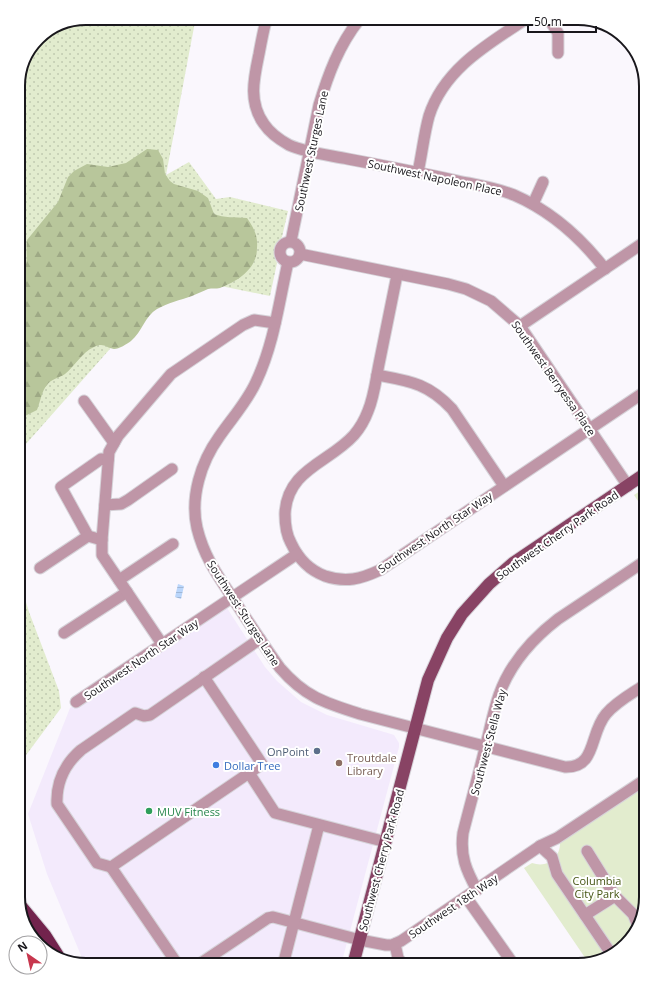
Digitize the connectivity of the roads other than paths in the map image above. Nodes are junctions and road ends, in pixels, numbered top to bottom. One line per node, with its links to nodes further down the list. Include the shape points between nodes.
1 (265, 25): 6 (street, Southwest Napoleon Place, via 253,79 253,97 259,117 273,134 291,146)
2 (355, 25): 6 (street, Southwest Sturges Lane, via 342,44 330,71 319,105)
3 (517, 25): 7 (street, via 465,61 443,87 429,115)
4 (553, 25): 5 (street, via 558,33)
5 (558, 53)
6 (310, 151): 7 (street, Southwest Napoleon Place); 10 (street, Southwest Sturges Lane)
7 (418, 172): 9 (street, Southwest Napoleon Place, via 498,190)
8 (543, 182): 9 (street)
9 (533, 204): 14 (street, Southwest Napoleon Place, via 572,232)
10 (291, 241): 12 (street, via 298,245); 13 (street, Southwest Sturges Lane, via 284,243 279,250 281,257)
11 (639, 246): 14 (street)
12 (300, 254): 13 (street, via 293,262); 15 (street, Southwest Berryessa Place)
13 (288, 262): 16 (street, Southwest Sturges Lane)
14 (605, 269): 17 (street)
15 (397, 275): 17 (street, Southwest Berryessa Place, via 466,289 491,301); 18 (street)
16 (275, 323): 22 (street, via 254,320 243,325 171,374); 37 (street, Southwest Sturges Lane, via 272,339 256,382 205,460 198,483 196,515 201,541 210,563)
17 (520, 326): 21 (street, Southwest Berryessa Place)
18 (377, 375): 26 (street, via 424,387 443,400); 32 (street, via 368,411 354,434 305,472 292,489 287,502 285,522 290,542)
19 (639, 396): 21 (street, Southwest North Star Way)
20 (84, 401): 22 (street)
21 (590, 429): 26 (street, Southwest North Star Way); 27 (street, Southwest Berryessa Place)
22 (114, 444): 23 (street)
23 (108, 460): 28 (street); 29 (street, via 101,459 61,487)
24 (172, 469): 28 (street, via 128,500 120,504)
25 (639, 479): 27 (main road, Southwest Cherry Park Road)
26 (504, 486): 32 (street, Southwest North Star Way, via 380,570 357,579 343,580 319,574)
27 (628, 486): 44 (main road, Southwest Cherry Park Road, via 513,563 478,594 462,614 440,651 428,680)
28 (105, 505): 30 (street)
29 (88, 536): 30 (street); 34 (street)
30 (102, 540): 35 (street, via 102,555)
31 (173, 544): 35 (street)
32 (297, 554): 37 (street, Southwest North Star Way)
33 (639, 565): 45 (street, Southwest Stella Way, via 558,619 539,634 526,649 504,682)
34 (40, 568)
35 (119, 580): 36 (street)
36 (127, 592): 38 (street); 40 (street)
37 (232, 598): 39 (street, Southwest Sturges Lane); 40 (street, Southwest North Star Way)
38 (64, 633)
39 (260, 639): 41 (street); 44 (street, Southwest Sturges Lane, via 288,678 316,699 360,714)
40 (162, 644): 43 (street, Southwest North Star Way)
41 (204, 677): 46 (street, via 262,764); 52 (street, via 150,715 135,713 81,750 62,773 56,793 56,804 97,863)
42 (639, 689): 45 (street, Southwest Sturges Lane, via 606,714 599,724 587,759 573,768)
43 (76, 702)
44 (416, 728): 45 (street, Southwest Sturges Lane); 49 (main road, Southwest Cherry Park Road)
45 (485, 747): 53 (street, Southwest Stella Way, via 461,845 465,866)
46 (249, 773): 48 (street, via 275,813); 52 (street)
47 (639, 784): 50 (street, Southwest 18th Way, via 557,838)
48 (319, 825): 49 (street); 59 (street)
49 (386, 842): 60 (main road, Southwest Cherry Park Road)
50 (540, 846): 53 (street, Southwest 18th Way); 57 (street, via 552,857 557,874)
51 (587, 851): 54 (street)
52 (111, 867): 64 (street)
53 (477, 890): 55 (street, Southwest 18th Way)
54 (615, 896): 57 (street); 58 (street)
55 (466, 897): 61 (street, Southwest 18th Way); 69 (street)
56 (28, 913): 62 (highway)
57 (585, 915): 63 (street)
58 (635, 918)
59 (294, 922): 60 (street); 65 (street, via 268,918); 66 (street)
60 (360, 940): 61 (street, via 386,945); 67 (main road, Southwest Cherry Park Road)
61 (395, 944): 68 (street)
62 (53, 949)
63 (608, 950)
64 (173, 958)
65 (208, 958)
66 (284, 958)
67 (356, 958)
68 (398, 958)
69 (509, 958)

